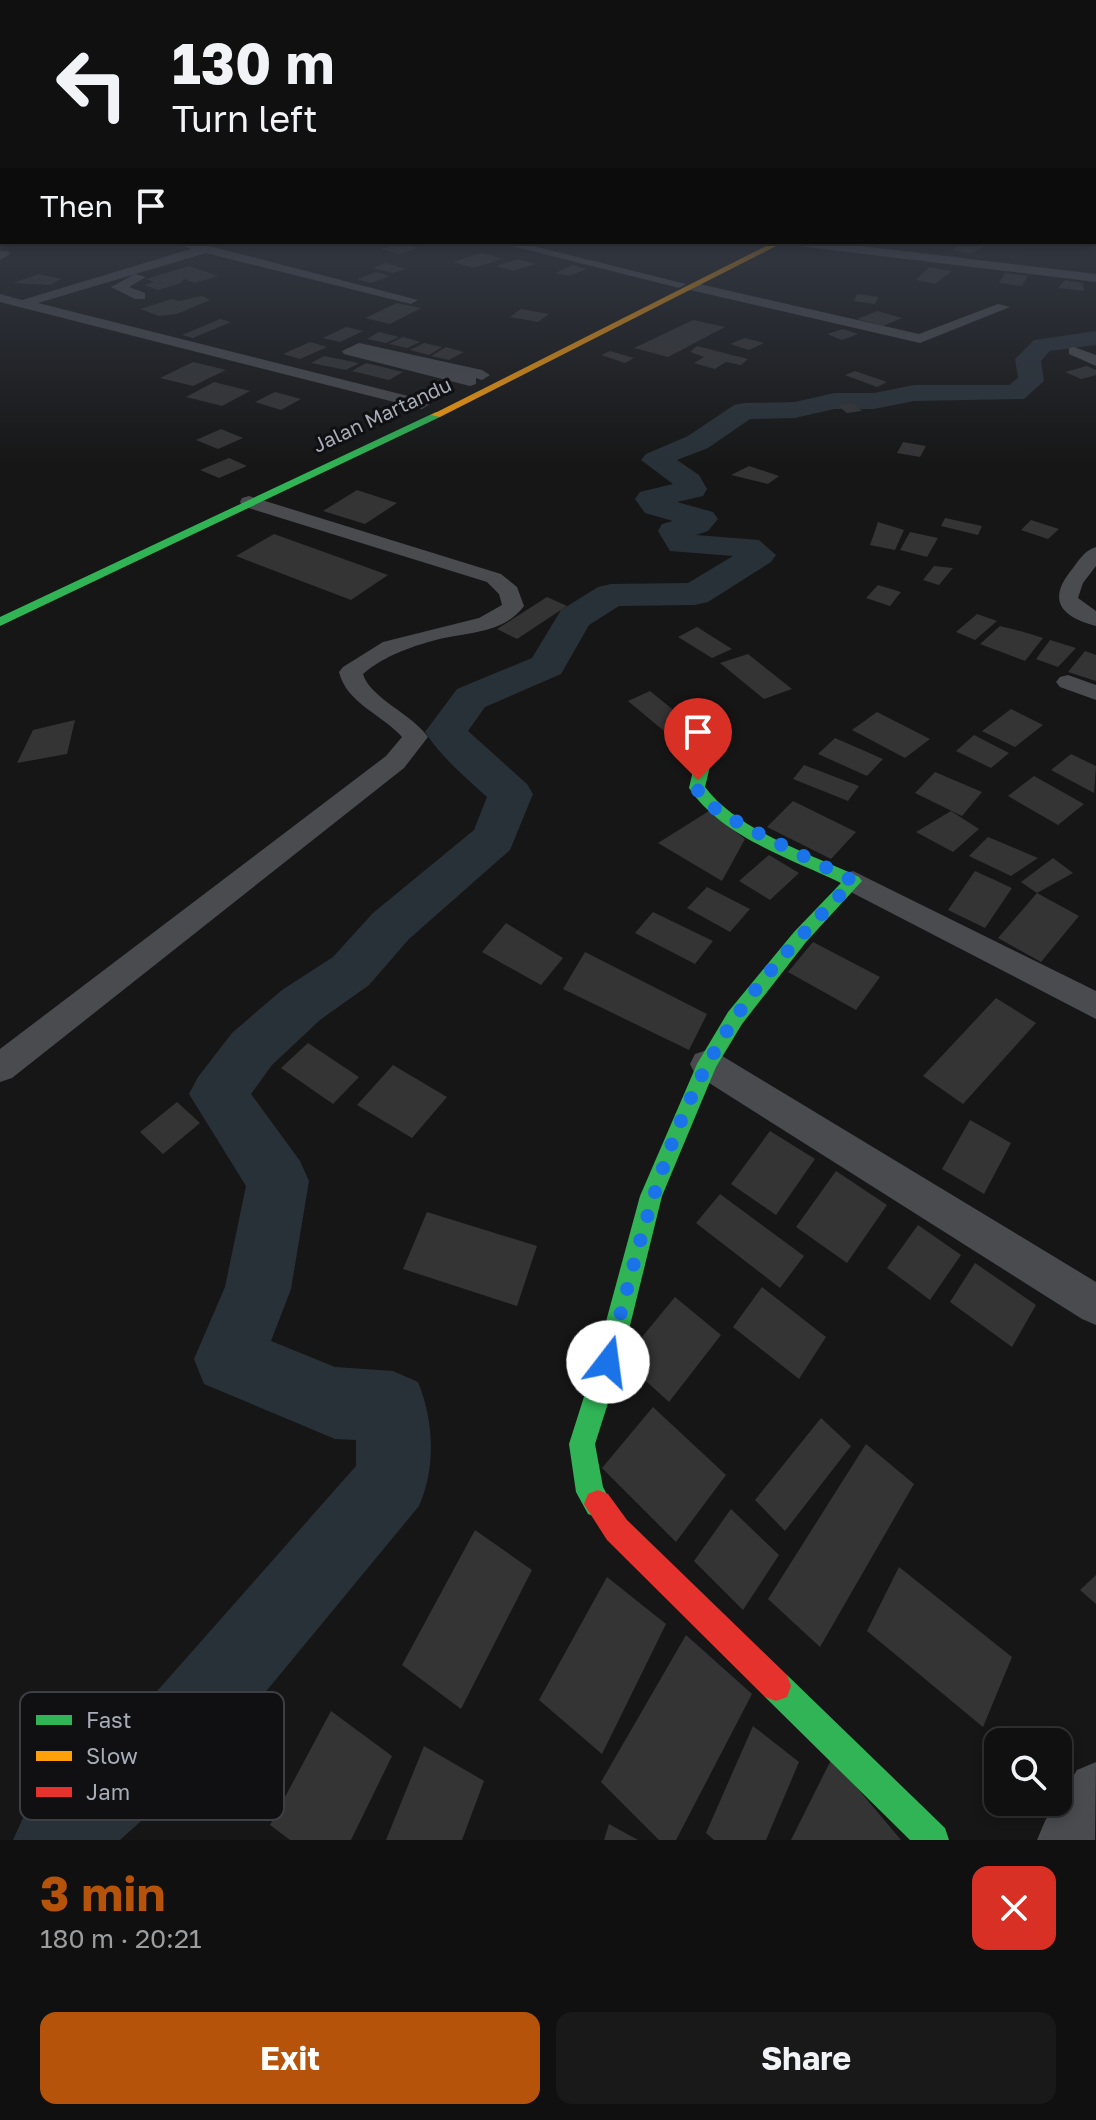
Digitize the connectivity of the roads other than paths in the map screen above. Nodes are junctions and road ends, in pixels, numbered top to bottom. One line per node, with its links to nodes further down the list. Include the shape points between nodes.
1 (46, 296): 7 (street)
2 (394, 296): 6 (street)
3 (666, 296): 9 (main road, Jalan Martandu)
4 (730, 296): 12 (street)
5 (0, 298): 7 (street)
6 (411, 300)
7 (22, 303): 10 (street); 16 (street)
8 (1003, 307): 12 (street, via 920,339)
9 (638, 309): 15 (main road, Jalan Martandu); 17 (main road, Jalan Martandu, via 444,411)
10 (0, 310)
11 (870, 311): 12 (street)
12 (851, 324)
13 (1074, 351): 14 (street)
14 (1096, 361)
15 (476, 378): 15 (street, via 349,351 359,347); 16 (main road, Jalan Martandu)
16 (422, 404): 18 (main road, Jalan Martandu)
17 (249, 502): 21 (main road, Jalan Martandu); 28 (street, via 494,578 509,592 513,606 499,619 385,650 351,672 361,692 409,727 415,737 409,747)
18 (126, 541)
19 (1096, 553): 20 (street, via 1065,592 1070,608)
20 (1096, 619)
21 (0, 622)
22 (1068, 682): 23 (street)
23 (1096, 693)
24 (703, 762): 25 (main road, via 698,792 708,804)
25 (853, 881): 26 (street); 27 (main road, via 735,1018)
26 (1096, 1006)
27 (707, 1064): 29 (street); 31 (main road, via 651,1196 582,1444 590,1492 617,1530)
28 (0, 1068)
29 (1096, 1305)
30 (1096, 1789): 32 (street)
31 (933, 1840)
32 (1064, 1840)

